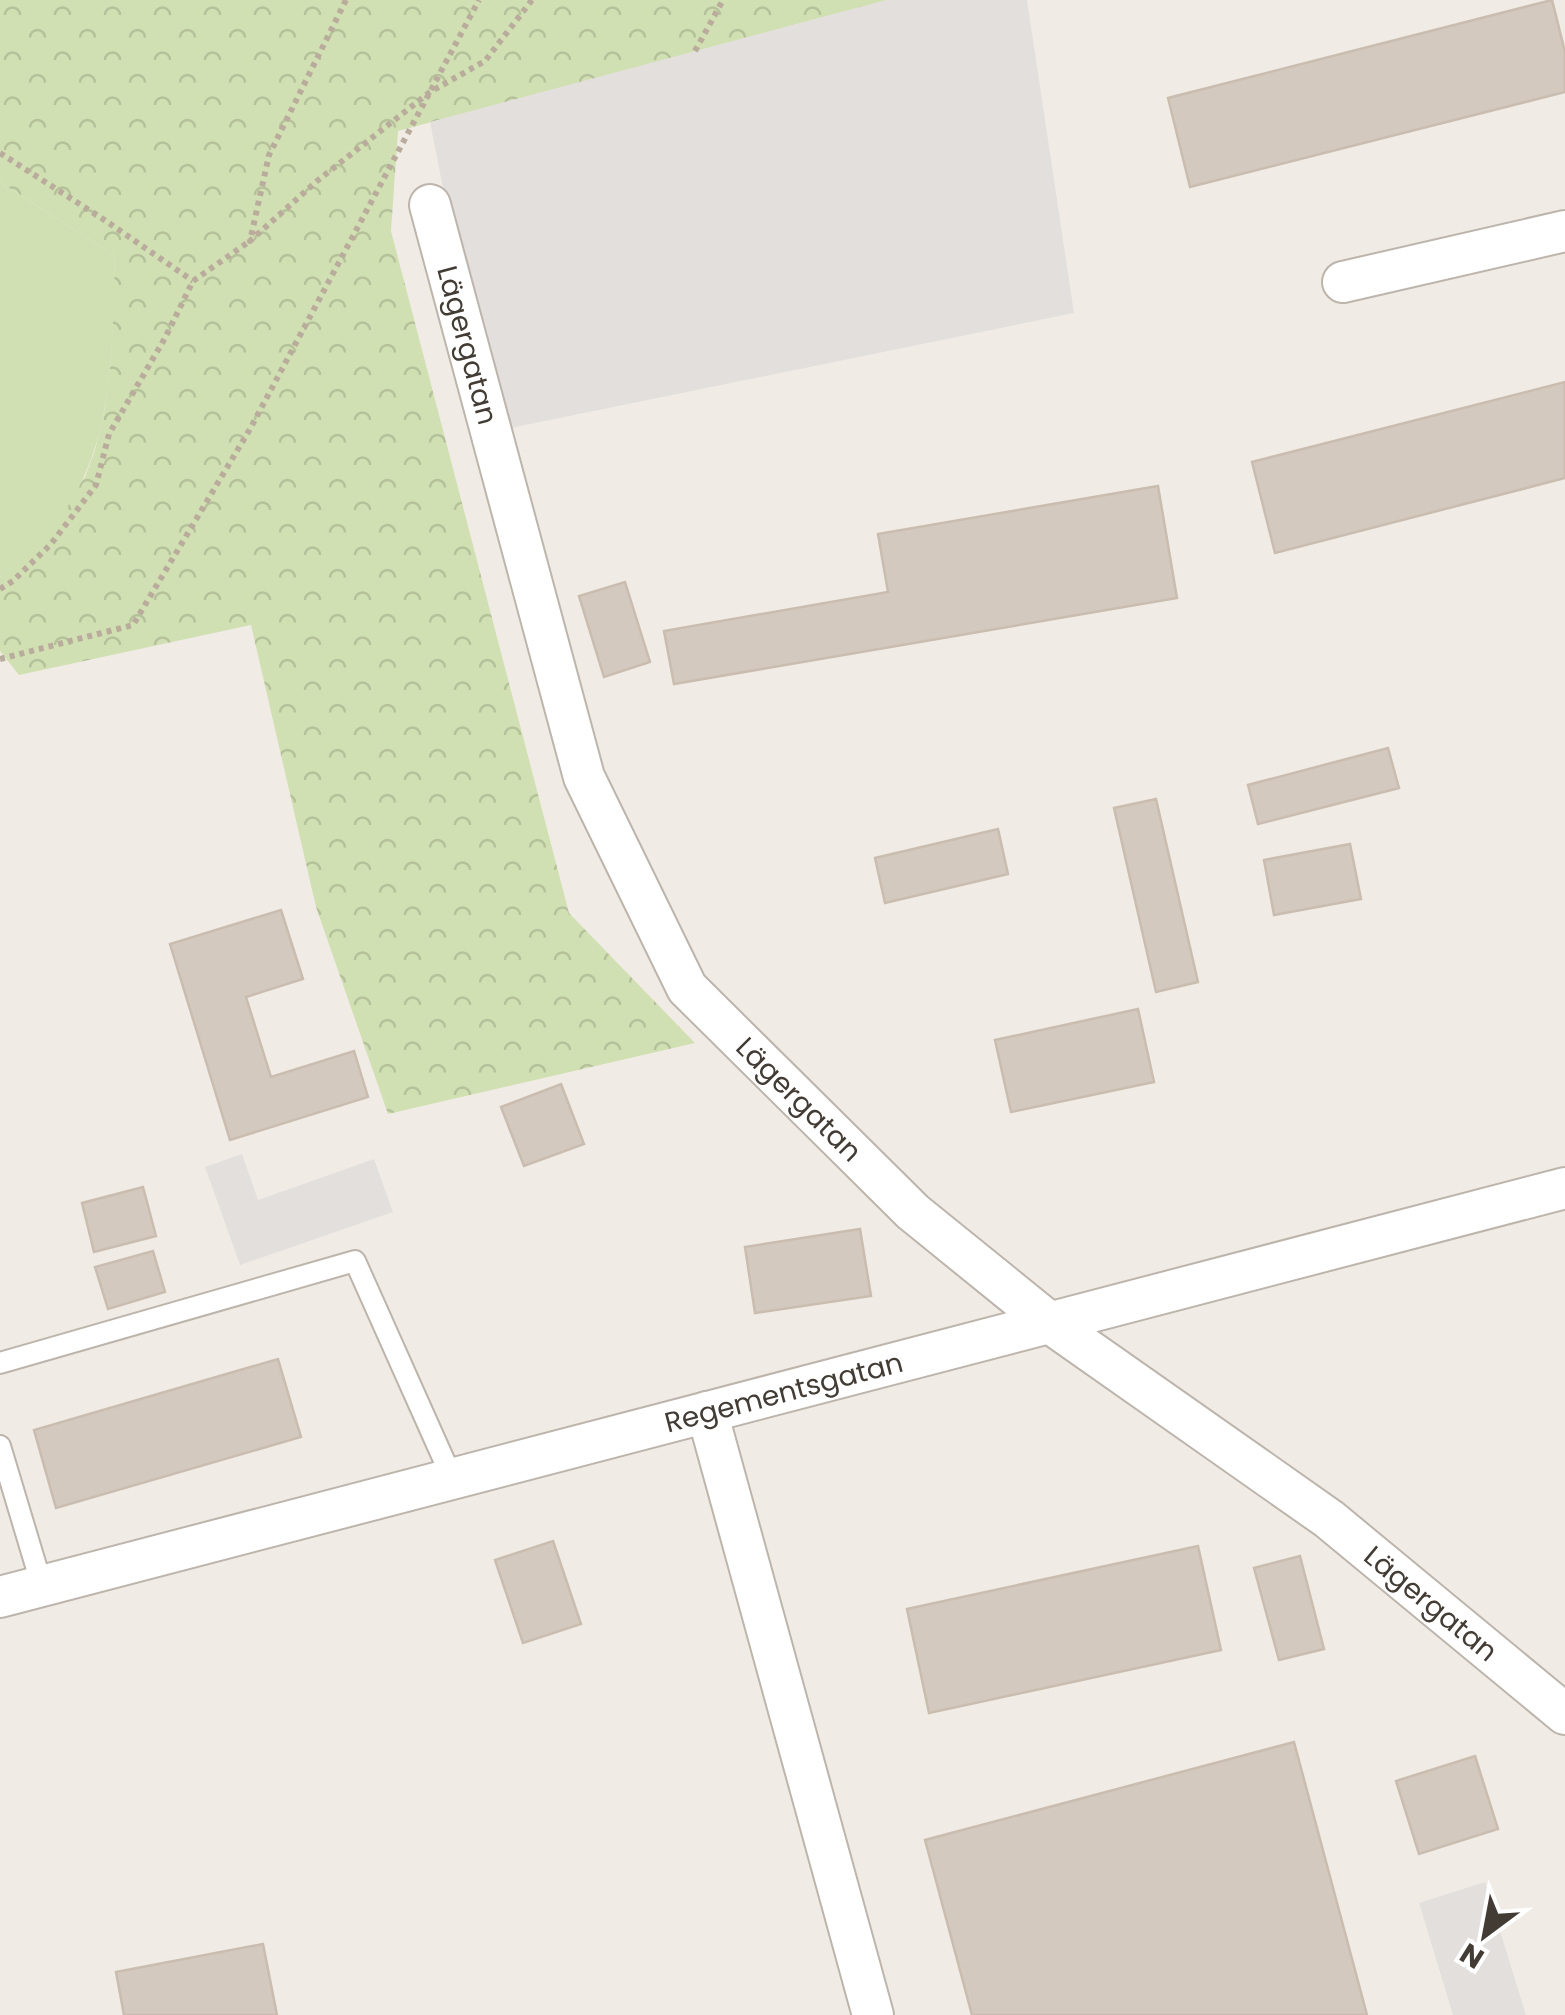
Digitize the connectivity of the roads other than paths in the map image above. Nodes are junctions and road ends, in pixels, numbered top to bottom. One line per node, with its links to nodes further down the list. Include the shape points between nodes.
1 (430, 204): 5 (street, Lägergatan, via 584,777 686,988 913,1212)
2 (1565, 230): 3 (street)
3 (1343, 282)
4 (1565, 1188): 5 (street, Regementsgatan)
5 (1050, 1322): 7 (street, Regementsgatan); 12 (street, Lägergatan, via 1329,1519)
6 (0, 1363): 9 (lane, via 355,1261)
7 (707, 1412): 9 (street, Regementsgatan); 13 (street)
8 (0, 1446): 10 (lane)
9 (452, 1478): 10 (street, Regementsgatan)
10 (42, 1586): 11 (street, Regementsgatan)
11 (0, 1597)
12 (1565, 1714)
13 (873, 2015)

